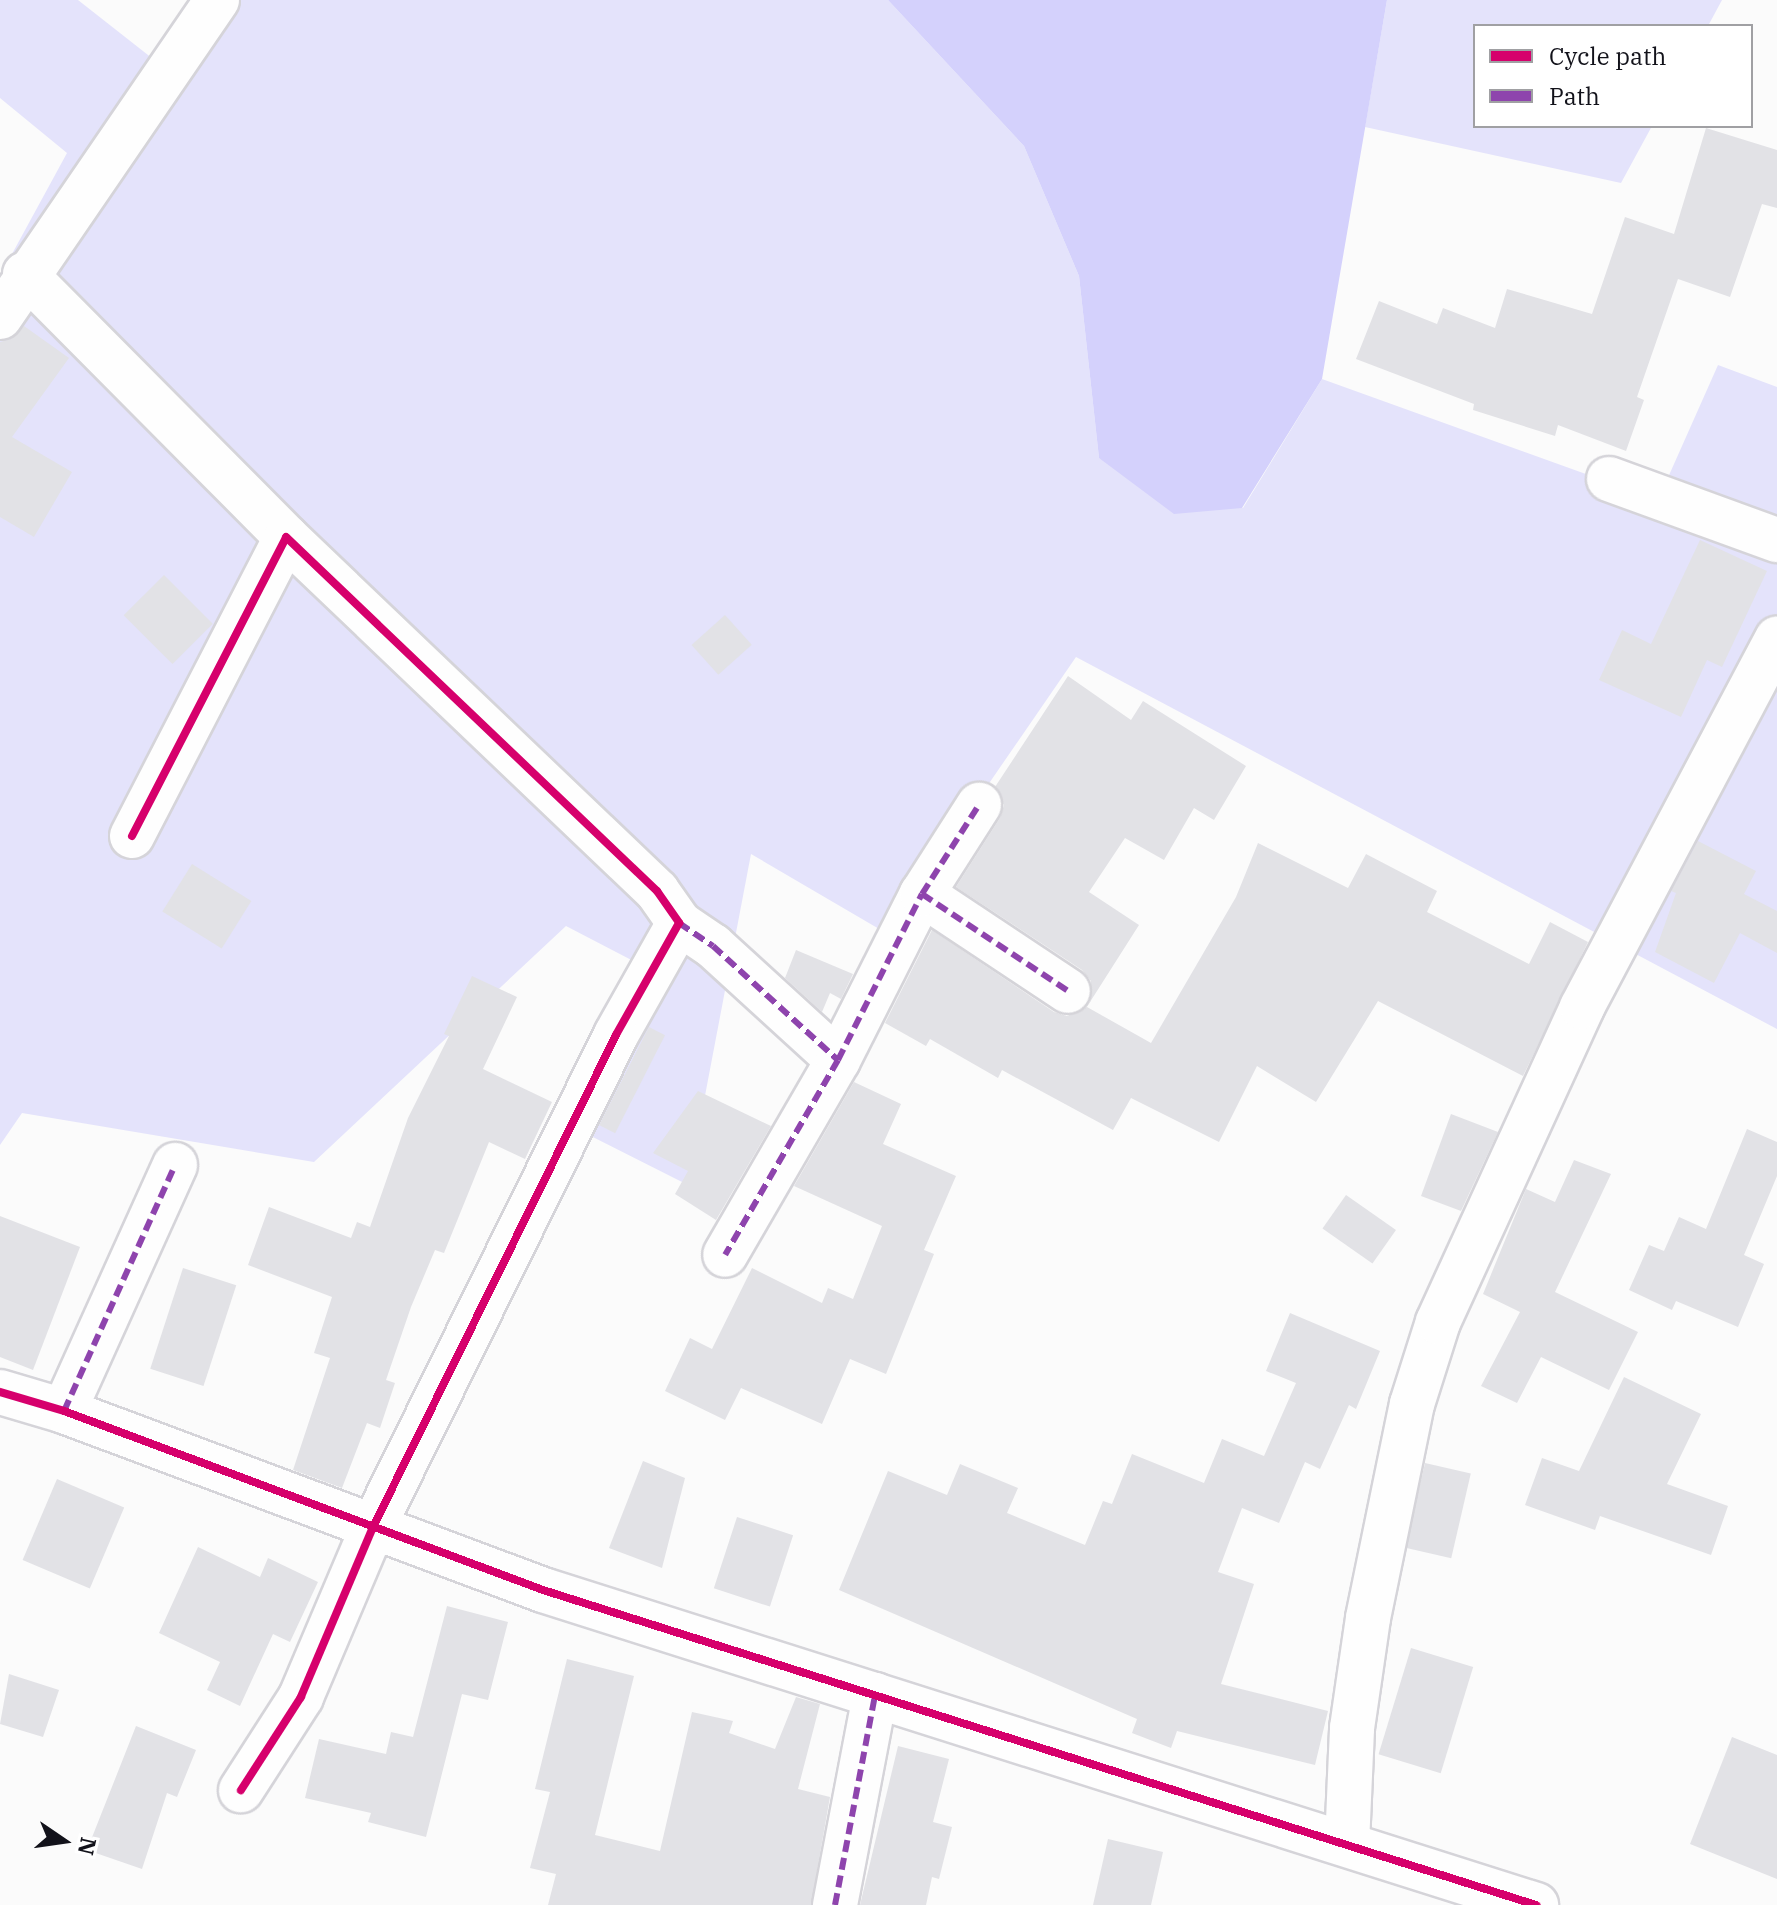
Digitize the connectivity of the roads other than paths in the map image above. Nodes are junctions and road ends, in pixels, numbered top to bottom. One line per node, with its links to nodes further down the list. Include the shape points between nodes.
1 (217, 0): 2 (street)
2 (25, 274): 3 (street); 5 (street)
3 (0, 317)
4 (1609, 479): 6 (street)
5 (286, 537): 9 (street); 11 (street, via 657,891)
6 (1777, 540)
7 (1777, 638): 21 (street, via 1582,1007 1438,1322 1412,1404 1368,1618 1352,1728)
8 (979, 805): 10 (street)
9 (132, 836)
10 (922, 894): 12 (street); 13 (street)
11 (679, 923): 13 (street, via 713,946); 18 (street, via 616,1035)
12 (1068, 991)
13 (838, 1060): 15 (street)
14 (175, 1165): 17 (street)
15 (725, 1255)
16 (0, 1392): 17 (street)
17 (64, 1411): 18 (street)
18 (373, 1527): 19 (street, via 543,1590); 20 (street, via 301,1697)
19 (875, 1695): 21 (street); 22 (street)
20 (241, 1790)
21 (1347, 1844): 23 (street)
22 (835, 1905)
23 (1536, 1905)

